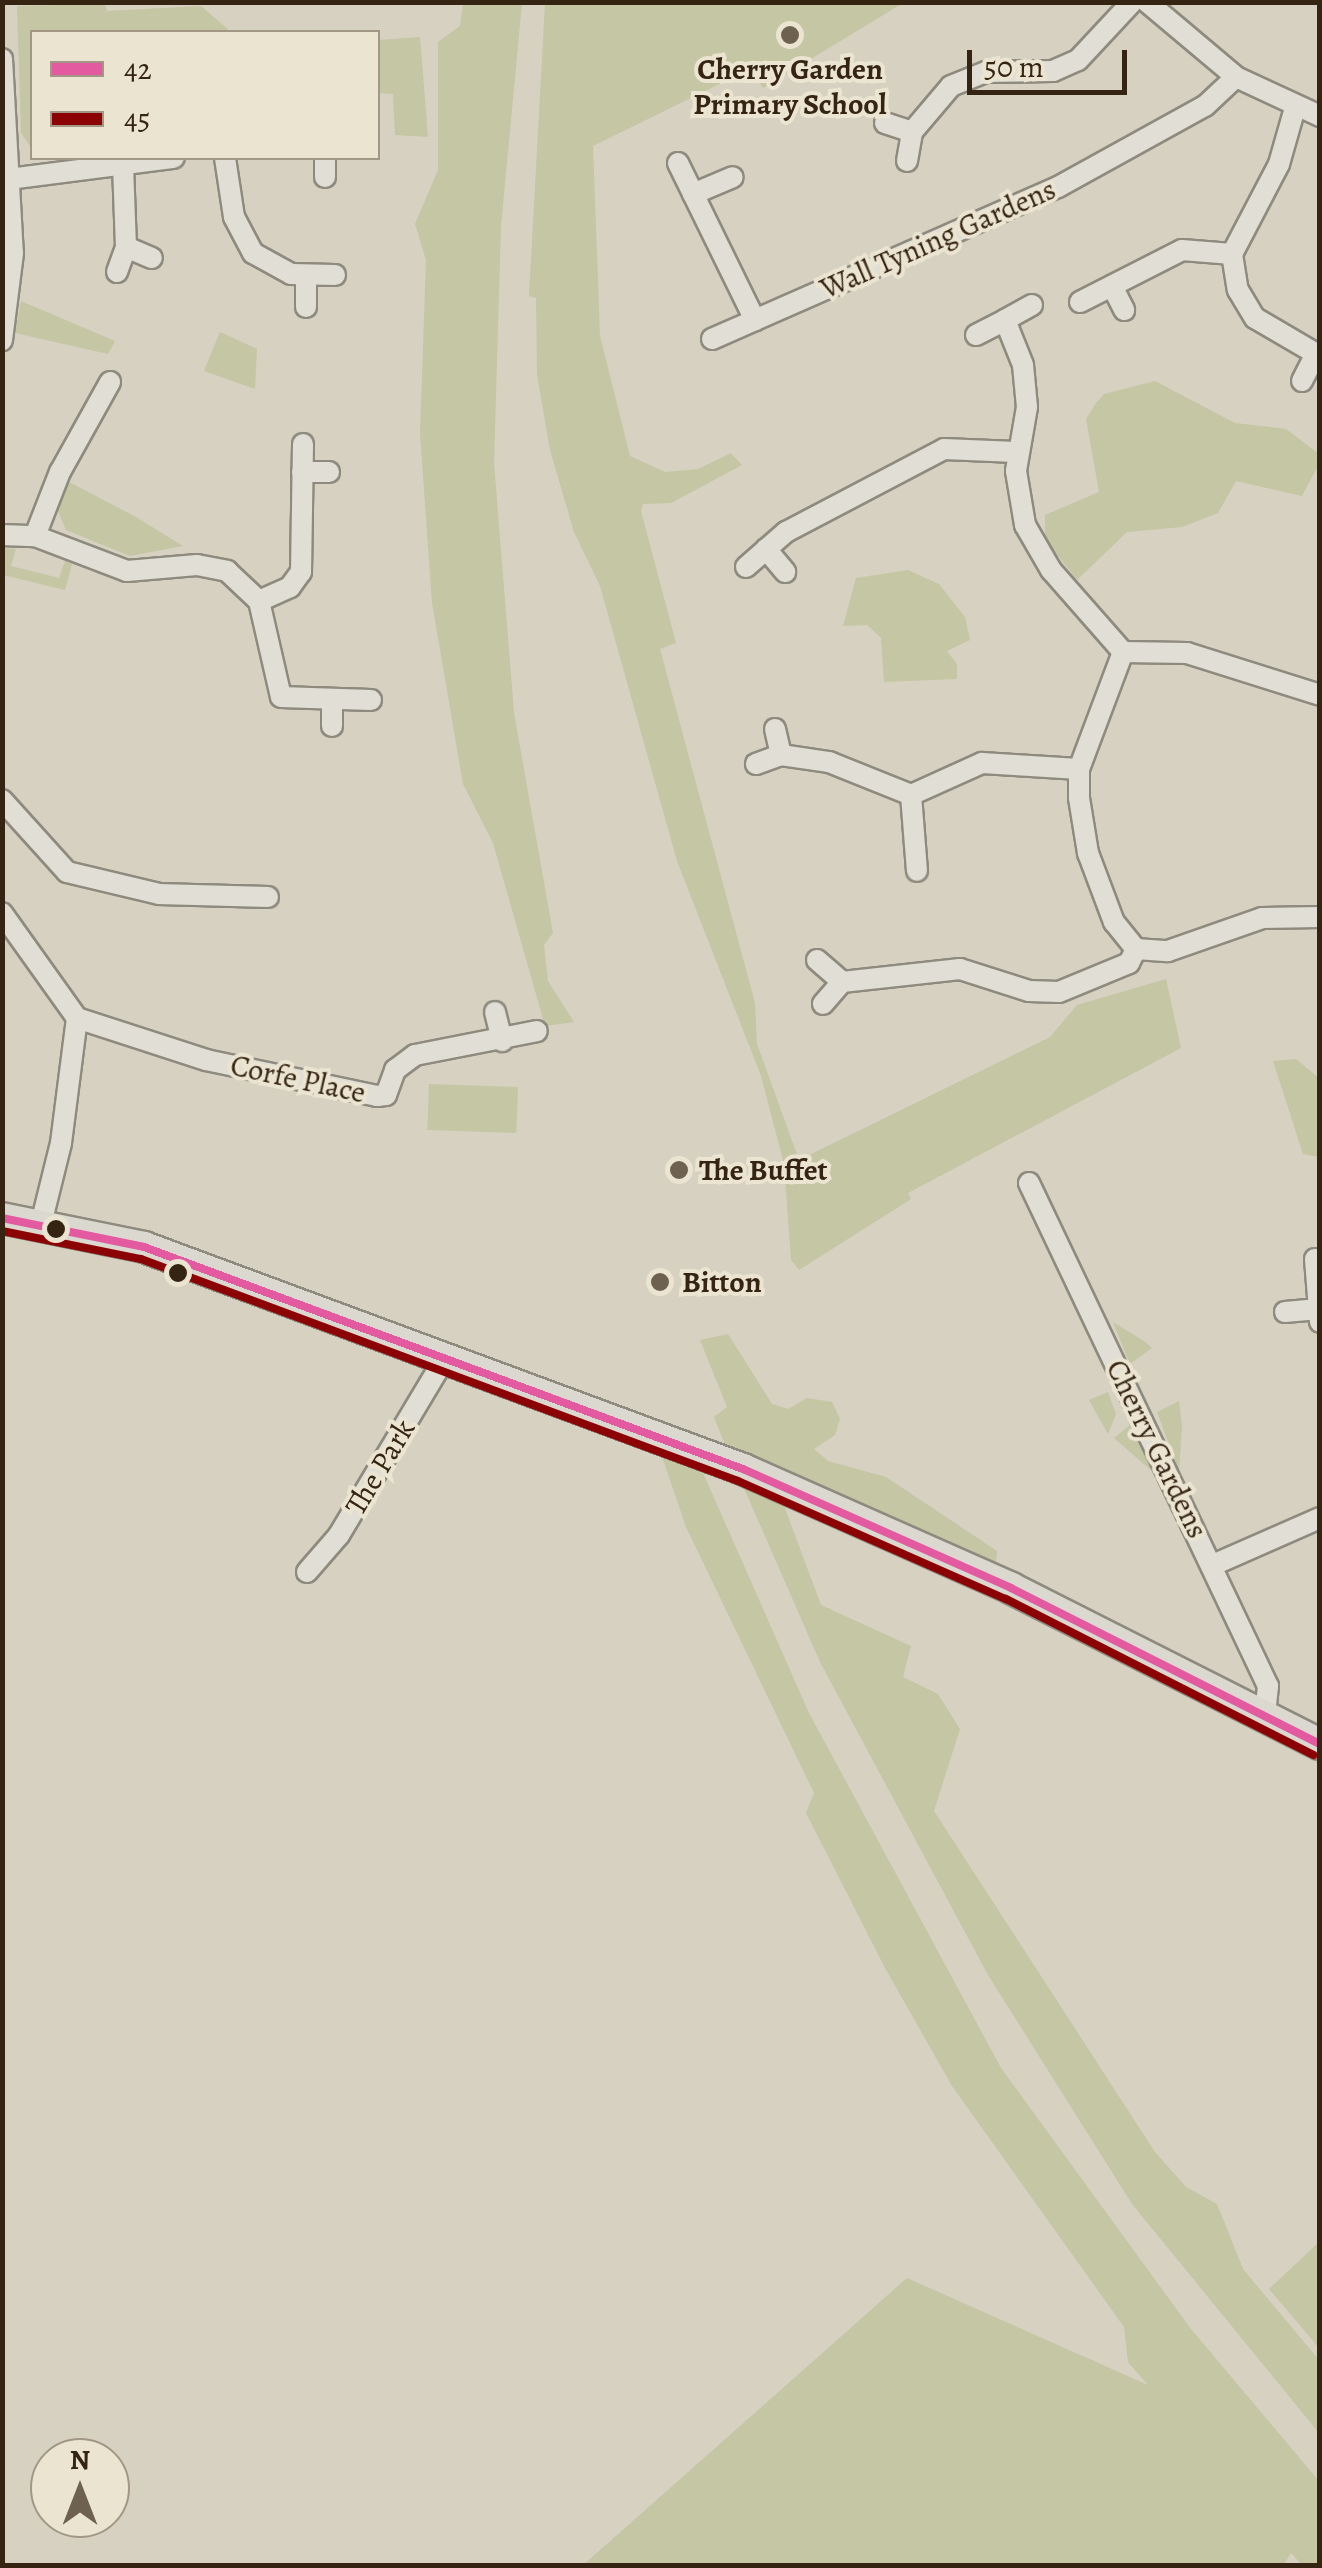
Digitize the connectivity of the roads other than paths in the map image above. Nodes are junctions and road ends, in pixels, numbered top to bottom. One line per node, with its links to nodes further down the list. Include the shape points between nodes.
1 (1132, 2): 8 (street, via 1078,60 1053,70 986,72 951,86)
2 (1146, 2): 4 (street)
3 (2, 59): 15 (street)
4 (1236, 77): 5 (street); 28 (street, Wall Tyning Gardens, via 1205,106 1058,187)
5 (1295, 108): 6 (street); 18 (street, via 1279,164)
6 (1320, 116)
7 (885, 123): 8 (street)
8 (912, 132): 11 (street)
9 (157, 160): 13 (street)
10 (225, 160): 21 (street, via 241,237 272,266)
11 (907, 160)
12 (678, 163): 16 (street)
13 (123, 164): 15 (street); 17 (street)
14 (733, 177): 16 (street)
15 (8, 179): 30 (street, via 13,253)
16 (693, 194): 28 (street)
17 (126, 247): 19 (street); 20 (street)
18 (1232, 254): 23 (street, via 1182,250); 33 (street, via 1238,290 1256,318)
19 (152, 258)
20 (117, 272)
21 (306, 275): 22 (street); 26 (street)
22 (336, 276)
23 (1112, 286): 24 (street); 27 (street)
24 (1080, 302)
25 (1032, 305): 29 (street)
26 (306, 307)
27 (1124, 310)
28 (754, 320): 32 (street, Wall Tyning Gardens)
29 (1005, 320): 31 (street); 37 (street, via 1020,354 1027,408)
30 (4, 328)
31 (976, 335)
32 (712, 339)
33 (1318, 355): 35 (street)
34 (110, 382): 41 (street, via 60,472)
35 (1302, 382)
36 (303, 444): 38 (street)
37 (1016, 452): 42 (street, via 944,449 786,532); 46 (street, via 1025,526 1034,546)
38 (302, 472): 39 (street); 45 (street, via 301,572 290,587)
39 (330, 472)
40 (2, 535): 41 (street)
41 (34, 536): 45 (street, via 127,571 213,566)
42 (766, 549): 43 (street); 44 (street)
43 (746, 568)
44 (785, 572)
45 (259, 601): 49 (street, via 281,696)
46 (1123, 652): 47 (street, via 1187,653); 54 (street)
47 (1320, 695)
48 (371, 700): 49 (street)
49 (332, 701): 50 (street)
50 (332, 726)
51 (775, 729): 52 (street)
52 (781, 754): 53 (street); 55 (street, via 829,762)
53 (756, 764)
54 (1079, 769): 55 (street, via 982,763); 61 (street, via 1088,854 1114,922)
55 (911, 796): 57 (street)
56 (2, 800): 58 (street, via 67,872 159,894)
57 (917, 871)
58 (268, 897)
59 (2, 914): 66 (street)
60 (1320, 918): 61 (street, via 1262,918 1168,950)
61 (1136, 950): 63 (street, via 1129,963 1059,992 1029,991 960,969)
62 (816, 960): 63 (street)
63 (842, 982): 64 (street)
64 (823, 1004)
65 (495, 1012): 68 (street)
66 (77, 1018): 68 (street, Corfe Place, via 206,1060 378,1096 386,1095 395,1070 416,1055); 71 (street, via 61,1143)
67 (537, 1030): 68 (street, Corfe Place)
68 (502, 1041)
69 (1029, 1184): 78 (street, Cherry Gardens)
70 (2, 1218): 71 (main road)
71 (41, 1224): 76 (main road, via 144,1247)
72 (1315, 1259): 73 (street)
73 (1318, 1309): 74 (street); 75 (street)
74 (1286, 1312)
75 (1320, 1322)
76 (446, 1356): 79 (street, The Park, via 340,1535); 80 (main road, via 744,1469 1011,1588)
77 (1320, 1518): 78 (street)
78 (1213, 1566): 80 (street, Cherry Gardens, via 1268,1686)
79 (307, 1572)
80 (1264, 1717): 81 (main road)
81 (1320, 1744)

